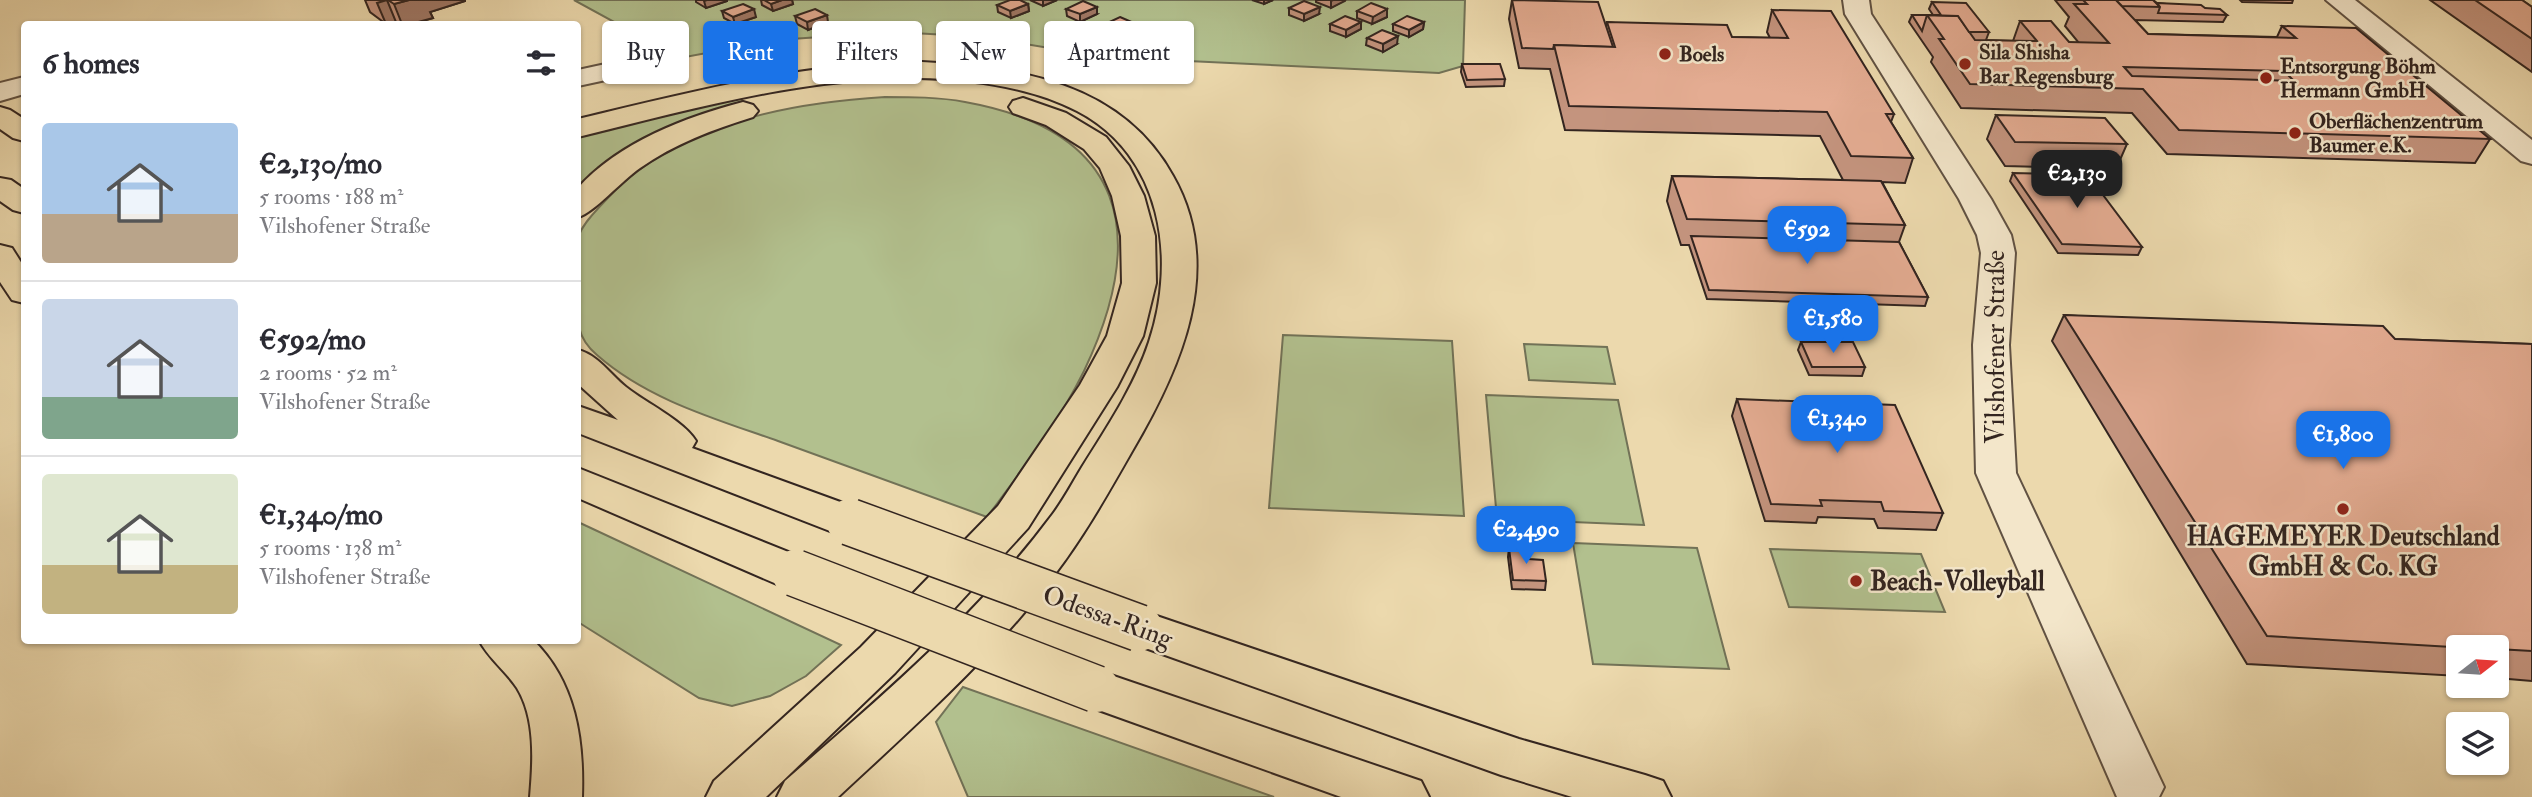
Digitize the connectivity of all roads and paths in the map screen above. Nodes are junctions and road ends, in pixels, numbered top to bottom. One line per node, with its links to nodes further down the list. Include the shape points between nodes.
1 (1856, 0): 19 (street, Vilshofener Straße, via 1858,13 1994,235 1998,253 1991,345 1996,473)
2 (2339, 0): 8 (street)
3 (602, 73): 4 (street)
4 (581, 77)
5 (21, 92): 6 (street)
6 (10, 117)
7 (581, 127): 22 (highway, via 795,80 902,70 981,75 1063,95 1103,113 1151,158 1167,190 1179,233 1180,282 1168,340 1135,414 1065,529 996,612)
8 (2532, 155)
9 (0, 187): 10 (highway)
10 (21, 201)
11 (581, 203): 21 (highway, via 622,166 719,118 838,91 915,89 971,94 1056,119 1095,143 1114,166 1128,196 1138,236 1139,283 1125,336 1084,409 1013,517 878,660)
12 (0, 255): 13 (highway)
13 (21, 288)
14 (581, 366): 17 (highway, via 642,419)
15 (581, 420): 17 (highway, Odessa-Ring)
16 (581, 483): 23 (highway, bridge, via 795,573 1096,689)
17 (750, 486): 24 (highway, Odessa-Ring, bridge, via 1139,628 1519,760)
18 (505, 644): 20 (highway, via 534,677 553,712 559,755)
19 (2138, 787)
20 (556, 797)
21 (732, 797)
22 (803, 797)
23 (1403, 797)
24 (1645, 797)

